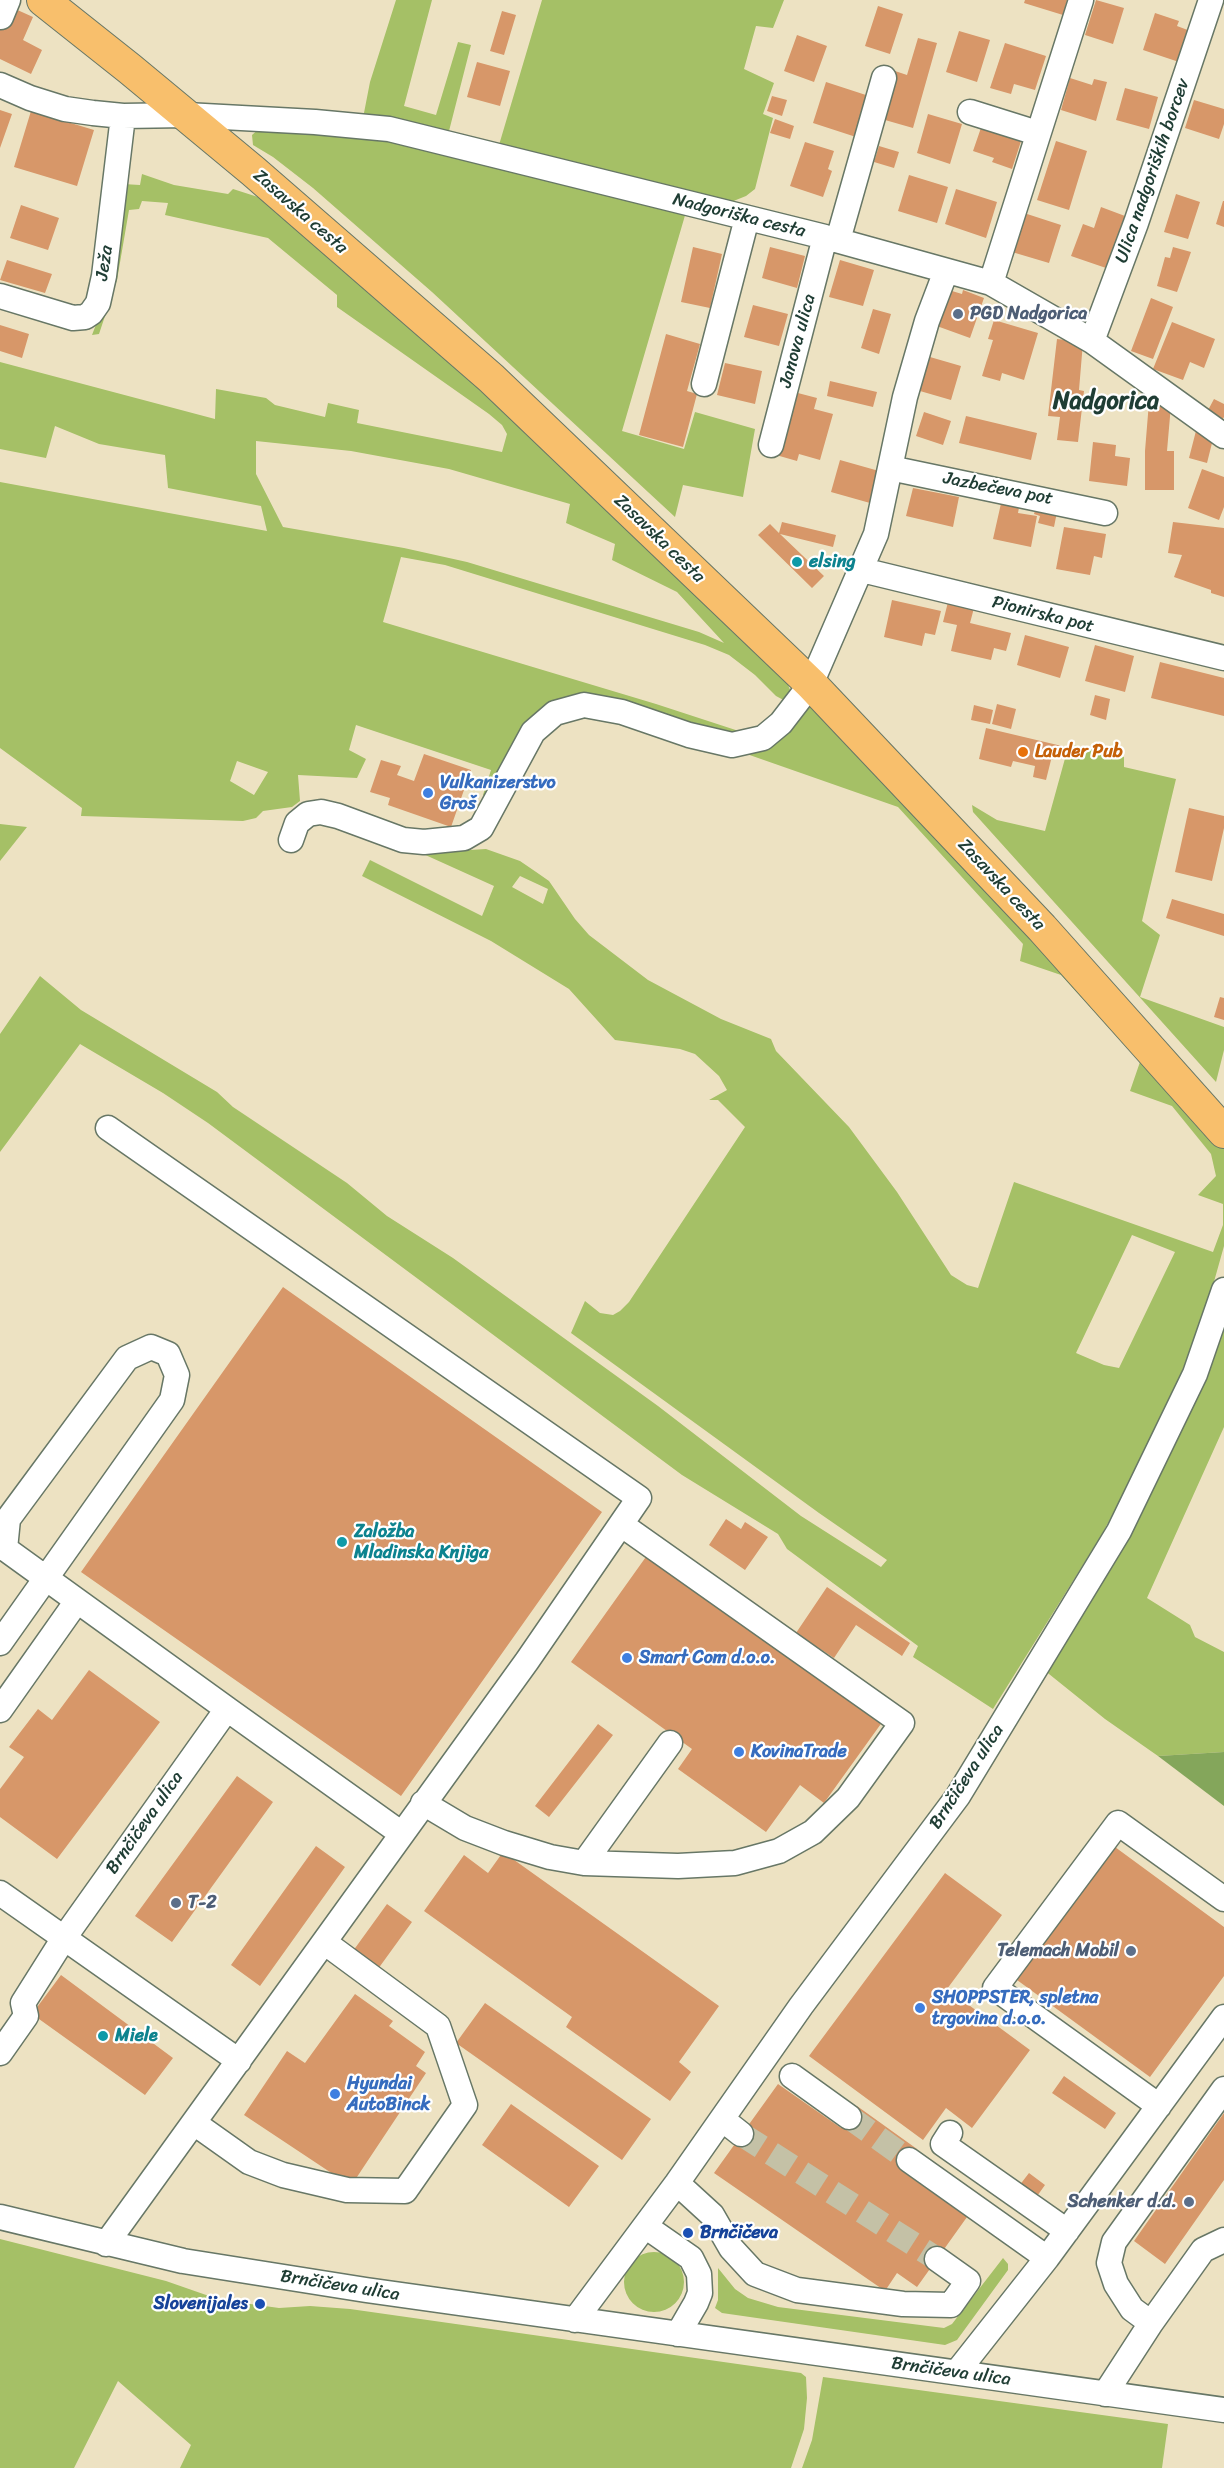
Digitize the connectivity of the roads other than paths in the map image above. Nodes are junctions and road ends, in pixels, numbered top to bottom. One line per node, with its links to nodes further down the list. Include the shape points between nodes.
1 (8, 0): 5 (street)
2 (43, 0): 10 (main road, Zasavska cesta)
3 (1081, 0): 11 (street)
4 (1211, 0): 17 (street, Ulica nadgoriških borcev)
5 (1, 17)
6 (884, 78): 13 (street, Janova ulica)
7 (0, 85): 9 (street, via 65,109)
8 (970, 112): 11 (street)
9 (123, 116): 10 (street); 16 (street, Ježa, via 104,276 98,303 91,314 73,318)
10 (198, 116): 12 (street, Nadgoriška cesta, via 389,129); 25 (main road, Zasavska cesta, via 491,378)
11 (1037, 133): 15 (street)
12 (747, 218): 13 (street, Nadgoriška cesta); 18 (street)
13 (832, 238): 14 (street, Nadgoriška cesta); 20 (street, Janova ulica)
14 (946, 271): 15 (street, Nadgoriška cesta); 21 (street, via 905,397)
15 (991, 283): 17 (street, Nadgoriška cesta)
16 (0, 296)
17 (1092, 341): 19 (street, Nadgoriška cesta)
18 (704, 384)
19 (1224, 436)
20 (771, 445)
21 (890, 468): 22 (street, Jazbečeva pot); 23 (street, via 876,534)
22 (1105, 513)
23 (862, 570): 24 (street, Pionirska pot); 25 (street)
24 (1224, 658)
25 (811, 684): 26 (street, via 781,723 763,738 742,744 689,735 602,707 584,705 555,713 533,732 481,828 464,838 403,840 321,812 308,814 297,823); 28 (main road, Zasavska cesta, via 1042,928)
26 (291, 840)
27 (108, 1128): 30 (street, via 639,1498)
28 (1224, 1132)
29 (1224, 1290): 52 (street, Brnčičeva ulica, via 1195,1374 1119,1531 971,1776)
30 (622, 1525): 38 (street); 40 (street, via 902,1723 848,1798 813,1832 779,1851 735,1863)
31 (3, 1547): 32 (street); 32 (street, via 8,1520 126,1358 151,1347 168,1354 177,1375 172,1400)
32 (46, 1578): 33 (street); 34 (street)
33 (77, 1600): 35 (street); 36 (street)
34 (0, 1643)
35 (227, 1709): 39 (street); 43 (street, Brnčičeva ulica)
36 (0, 1710)
37 (670, 1743): 40 (street)
38 (423, 1803): 39 (street); 40 (street, via 465,1828 504,1844)
39 (402, 1834): 44 (street)
40 (584, 1863)
41 (0, 1893): 43 (street)
42 (1224, 1899): 50 (street, via 1118,1823 995,1988)
43 (64, 1938): 46 (street, Brnčičeva ulica, via 23,2003 26,2016); 47 (street)
44 (324, 1942): 47 (street); 53 (street, via 438,2026 465,2105 405,2191 347,2190 283,2175 249,2162)
45 (1224, 2017): 50 (street)
46 (0, 2053)
47 (239, 2061): 53 (street)
48 (792, 2076): 51 (street)
49 (1224, 2089): 66 (street, via 1114,2242 1109,2263 1116,2284 1132,2309)
50 (1159, 2106): 60 (street)
51 (849, 2117)
52 (722, 2119): 55 (street); 57 (street, Brnčičeva ulica)
53 (194, 2123): 62 (street)
54 (950, 2133): 60 (street, via 943,2144)
55 (741, 2134)
56 (909, 2160): 63 (street)
57 (676, 2183): 59 (street, Brnčičeva ulica); 64 (street, via 712,2215 731,2248 754,2274 797,2290 903,2304 951,2305 968,2281)
58 (0, 2217): 62 (street, Brnčičeva ulica)
59 (645, 2226): 65 (street, Brnčičeva ulica); 67 (street, via 692,2258 699,2274 696,2303)
60 (1067, 2231): 63 (street)
61 (1224, 2240): 66 (street, via 1203,2250)
62 (106, 2244): 65 (street, Brnčičeva ulica, via 195,2263)
63 (1047, 2258): 68 (street)
64 (937, 2259)
65 (575, 2320): 67 (street, Brnčičeva ulica)
66 (1151, 2323): 69 (street)
67 (678, 2334): 68 (street, Brnčičeva ulica)
68 (957, 2372): 69 (street, Brnčičeva ulica)
69 (1105, 2394): 70 (street, Brnčičeva ulica)
70 (1224, 2410)

